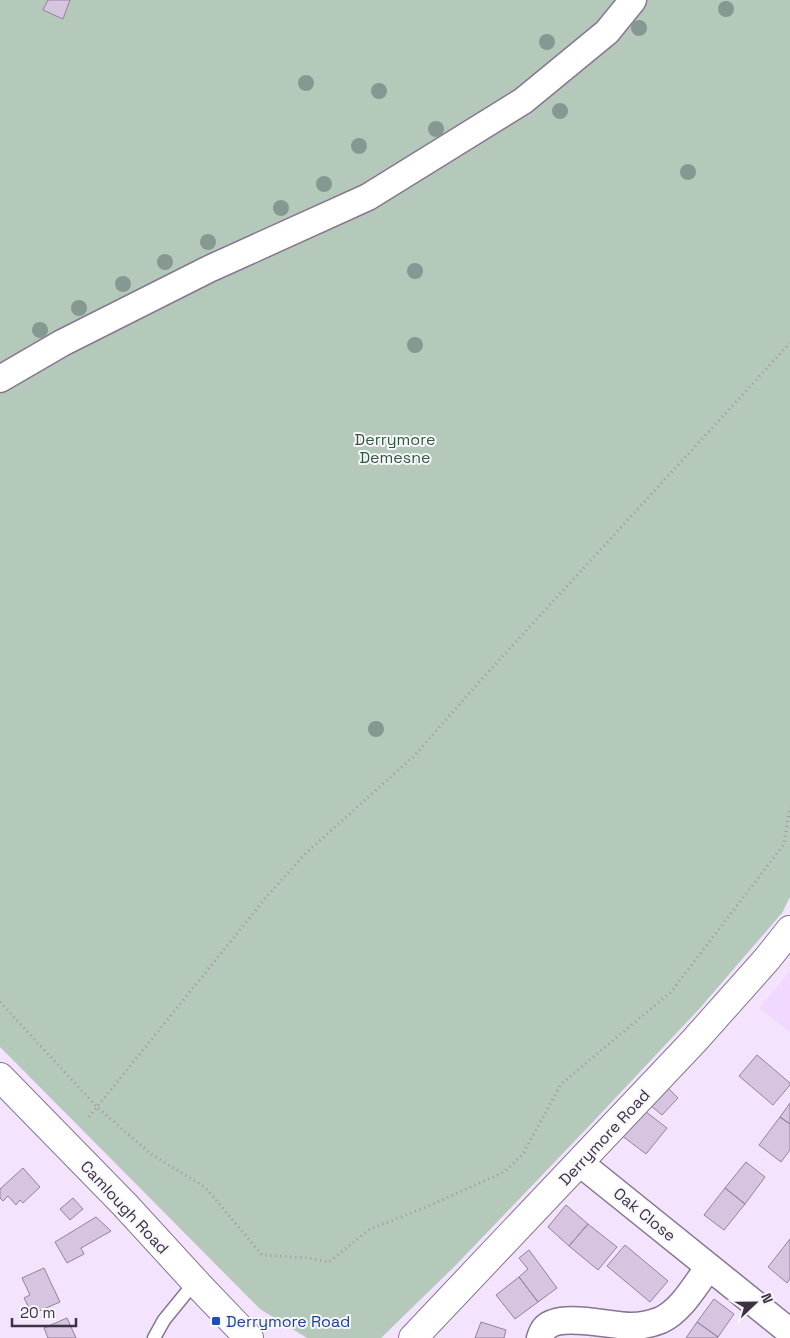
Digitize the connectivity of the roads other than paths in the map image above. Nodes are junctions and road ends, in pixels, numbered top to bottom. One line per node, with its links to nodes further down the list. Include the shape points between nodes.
1 (633, 0): 2 (street, via 607,32 523,100 368,197 209,269 62,343)
2 (0, 380)
3 (790, 930): 5 (main road, Derrymore Road, via 694,1041)
4 (0, 1077): 7 (main road, Camlough Road)
5 (580, 1162): 6 (street, Oak Close); 11 (main road, Derrymore Road)
6 (709, 1266): 8 (street, Oak Close); 12 (street, via 675,1312 648,1325 566,1320 552,1323)
7 (196, 1282): 9 (lane, via 164,1320); 10 (main road, Camlough Road)
8 (790, 1332)
9 (154, 1338)
10 (249, 1338)
11 (413, 1338)
12 (540, 1338)

